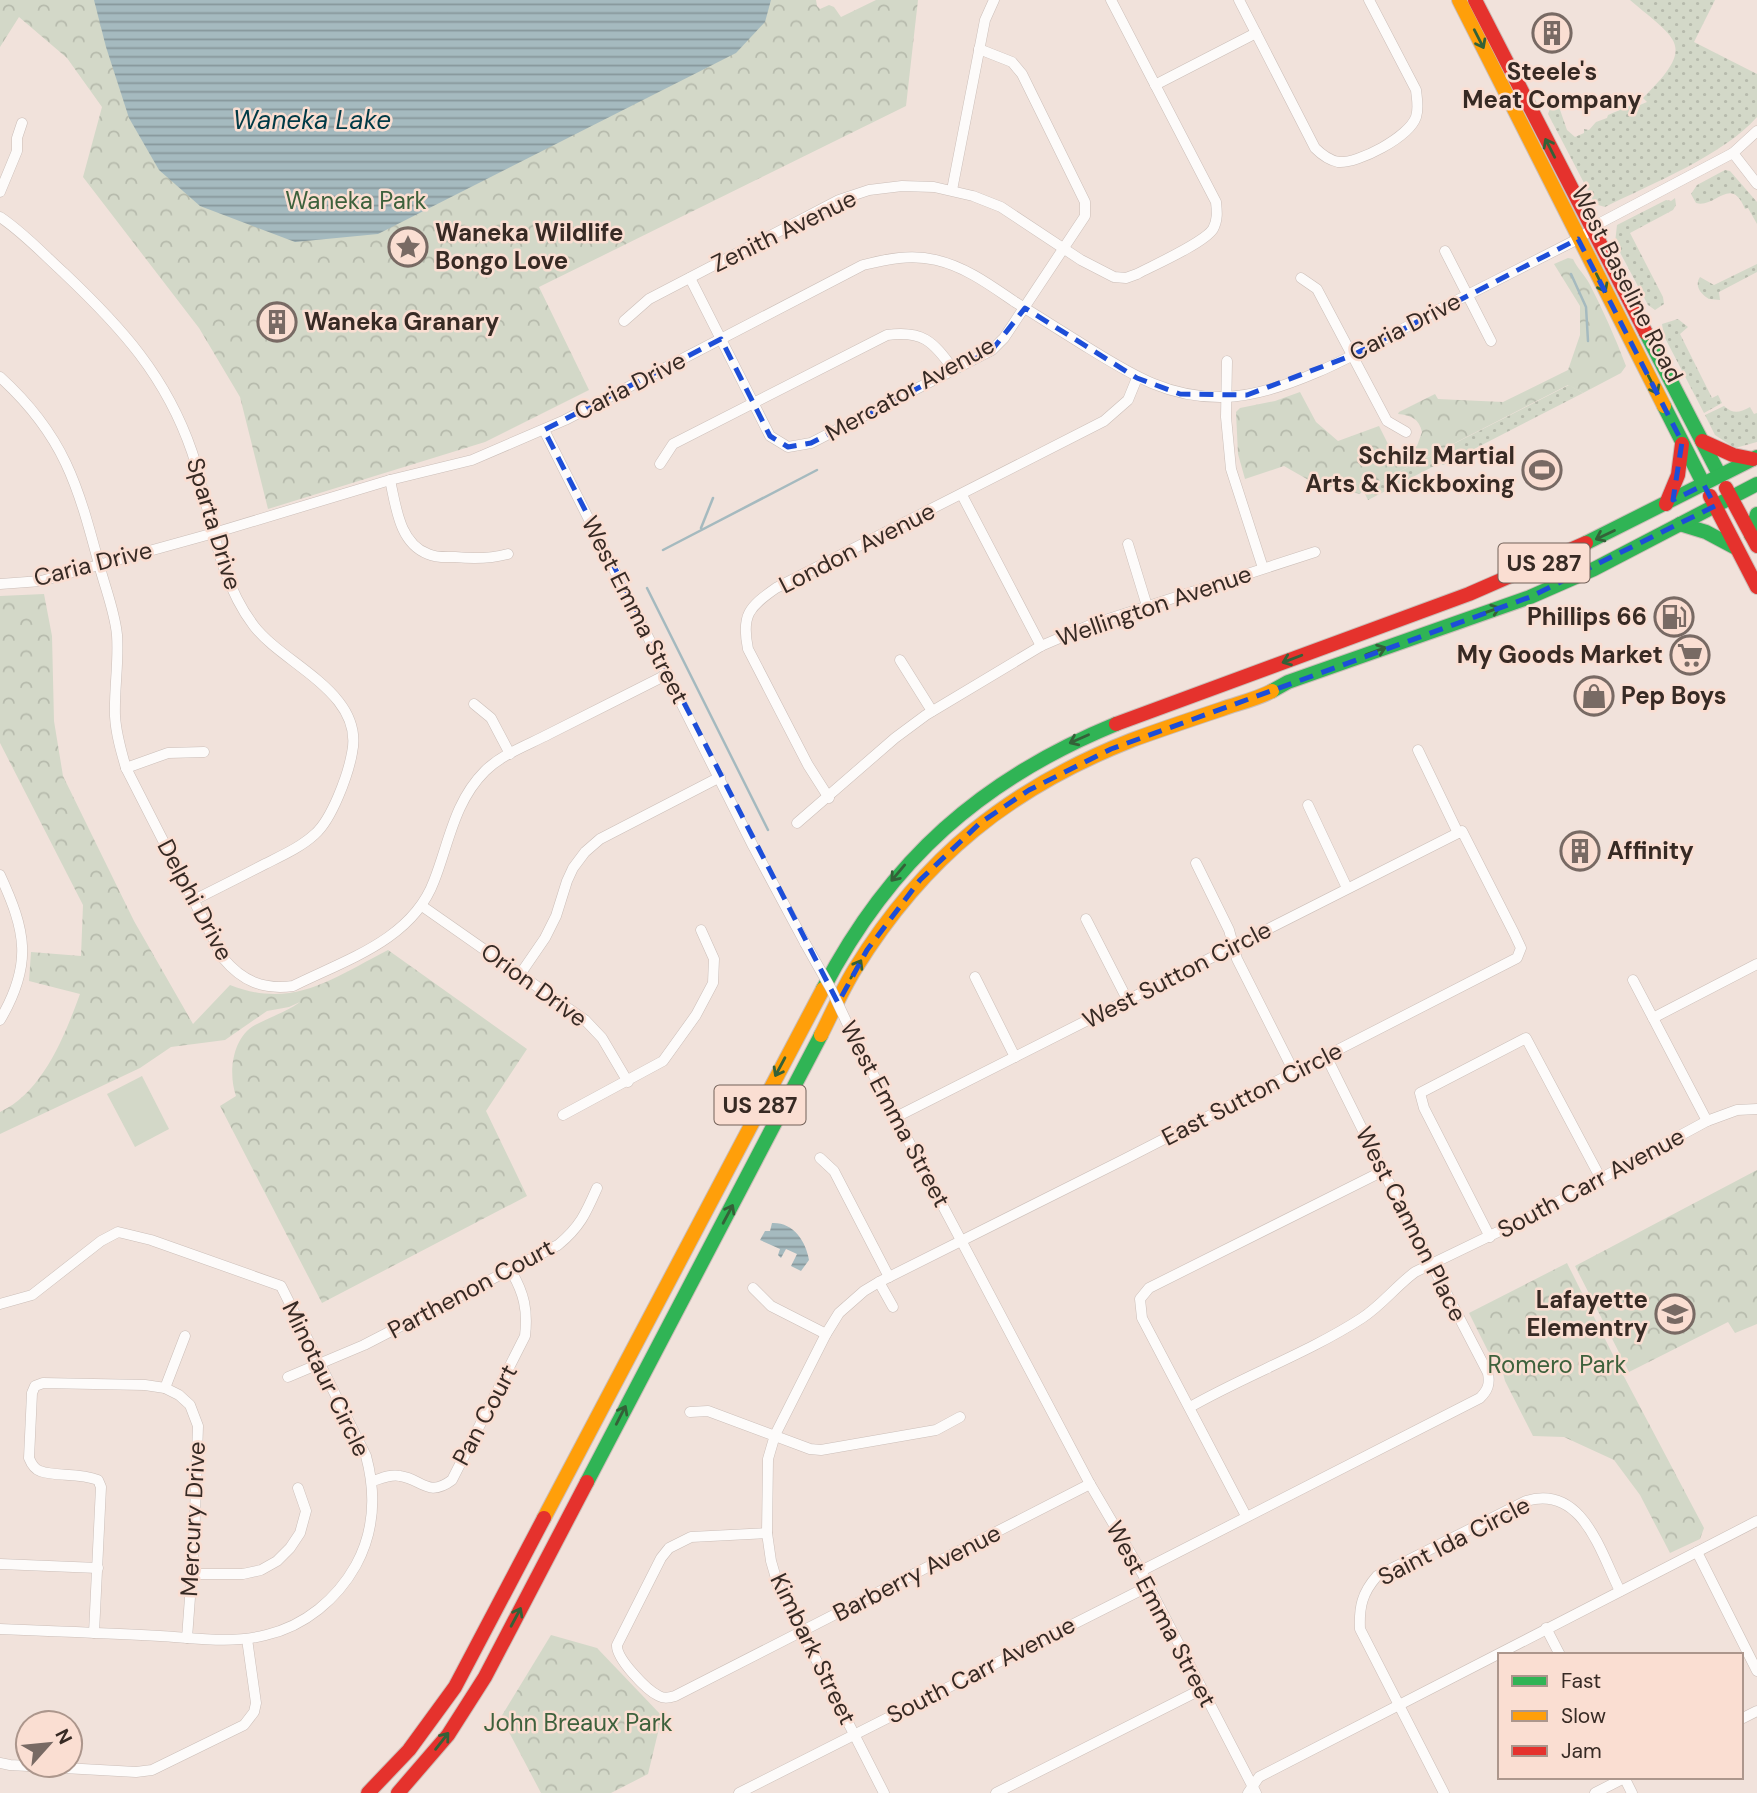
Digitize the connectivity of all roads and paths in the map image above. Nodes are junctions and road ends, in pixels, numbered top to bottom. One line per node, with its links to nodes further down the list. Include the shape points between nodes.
1 (994, 0): 8 (street)
2 (1111, 0): 9 (street, Zenith Avenue)
3 (1239, 0): 7 (street)
4 (1369, 0): 7 (street, via 1416,90 1418,104 1408,131 1349,162 1336,162 1315,148)
5 (1459, 0): 18 (main road, West Baseline Road, one-way to 18)
6 (1475, 0): 17 (main road, West Baseline Road, one-way to 6)
7 (1256, 33): 9 (street)
8 (979, 50): 14 (street); 19 (street, Mercator Avenue, via 1013,62 1022,74 1080,189 1085,216)
9 (1155, 85): 19 (street, Zenith Avenue, via 1216,202 1213,230 1126,278 1114,277)
10 (22, 123): 15 (street, via 17,151)
11 (1757, 131): 12 (street, Caria Drive)
12 (1733, 153): 13 (street); 17 (street, Caria Drive)
13 (1757, 184)
14 (952, 190): 19 (street, Zenith Avenue, via 1001,207); 21 (street, Zenith Avenue, via 902,186 839,200)
15 (0, 192)
16 (0, 217): 51 (street, Sparta Drive, via 97,305 153,370 192,451)
17 (1592, 231): 18 (street, Caria Drive); 37 (main road, West Baseline Road)
18 (1578, 239): 23 (street, Caria Drive); 38 (main road, West Baseline Road, one-way to 38)
19 (1064, 250): 24 (street, Mercator Avenue)
20 (1445, 251): 23 (street)
21 (690, 278): 25 (street, Zenith Avenue, via 649,299); 26 (street, Mercator Avenue)
22 (1301, 278): 28 (street, via 1317,289)
23 (1467, 295): 27 (street); 28 (street, Caria Drive)
24 (1025, 308): 26 (street, Caria Drive, via 952,265 911,257 887,259 863,265); 30 (street, Mercator Avenue, via 992,350); 32 (street, Caria Drive)
25 (624, 321)
26 (721, 339): 34 (street, Mercator Avenue); 35 (street, Caria Drive)
27 (1491, 341)
28 (1353, 355): 33 (street, Caria Drive, via 1273,388); 36 (street, via 1387,421)
29 (1227, 361): 33 (street)
30 (953, 369): 34 (street, via 921,335 887,335); 34 (street, Mercator Avenue, via 811,443 788,447 770,436)
31 (0, 377): 57 (street, Delphi Drive, via 55,440 85,510)
32 (1138, 378): 33 (street, Caria Drive, via 1180,394); 45 (street, London Avenue, via 1128,400 1104,421)
33 (1226, 397): 58 (street, via 1231,469)
34 (753, 402): 40 (street, via 673,444)
35 (544, 430): 42 (street, Caria Drive, via 472,460); 64 (street, West Emma Street)
36 (1406, 432)
37 (1702, 441): 39 (main road, via 1733,455); 41 (main road, West Baseline Road)
38 (1682, 442): 44 (main road, West Baseline Road); 47 (main road, via 1678,475)
39 (1755, 458): 41 (main road, US 287)
40 (660, 464)
41 (1720, 476): 44 (main road, US 287); 46 (main road, West Baseline Road)
42 (390, 480): 51 (street, Caria Drive); 56 (street, via 401,526 417,549 430,556 489,559)
43 (1757, 484): 46 (main road, US 287)
44 (1704, 485): 47 (main road, US 287); 48 (main road, West Baseline Road)
45 (962, 495): 62 (street); 72 (street, London Avenue, via 776,588 746,617 748,649)
46 (1731, 497): 48 (main road, US 287); 52 (main road, West Baseline Road)
47 (1666, 504): 150 (main road, US 287, one-way to 150, via 1516,576 1080,738 984,794 927,842 879,896 842,952 455,1687 390,1772)
48 (1715, 506): 50 (main road, US 287); 54 (main road, West Baseline Road)
49 (1757, 514): 52 (main road)
50 (1680, 524): 54 (main road); 151 (main road, US 287, one-way to 50, via 448,1735 485,1678 854,971 938,861 1002,807 1091,757 1530,597)
51 (214, 533): 57 (street, Caria Drive); 79 (street, Sparta Drive, via 244,613 260,634 343,706 353,733 353,752 331,813 317,833)
52 (1754, 540)
53 (1128, 544): 61 (street)
54 (1736, 548): 60 (main road, West Baseline Road)
55 (1315, 552): 58 (street, Wellington Avenue)
56 (508, 554)
57 (99, 565): 59 (street, Caria Drive, via 41,581); 70 (street, Delphi Drive, via 117,632 115,717)
58 (1263, 568): 61 (street, Wellington Avenue)
59 (0, 584)
60 (1757, 587)
61 (1147, 606): 62 (street, Wellington Avenue)
62 (1041, 646): 66 (street, Wellington Avenue)
63 (900, 660): 66 (street)
64 (668, 674): 69 (street, Delphi Drive); 71 (street, West Emma Street)
65 (474, 704): 69 (street, via 491,718)
66 (932, 711): 72 (street, Wellington Avenue)
67 (1418, 750): 75 (street)
68 (204, 752): 70 (street, via 168,753)
69 (510, 754): 80 (street, Delphi Drive, via 470,788)
70 (126, 768): 79 (street, Delphi Drive)
71 (720, 777): 85 (street, via 600,839 585,852 566,881 545,938); 97 (street, West Emma Street, bridge)
72 (829, 798): 74 (street, Wellington Avenue)
73 (1308, 805): 78 (street)
74 (797, 823)
75 (1458, 833): 78 (street, West Sutton Circle); 91 (street, East Sutton Circle, via 1462,831 1514,933 1521,948 1517,958)
76 (1196, 863): 83 (street, via 1229,930)
77 (0, 875): 90 (street, via 16,910 23,957 18,981)
78 (1347, 888): 83 (street, West Sutton Circle)
79 (194, 900): 80 (street, Delphi Drive, via 234,972 262,986 280,988 293,986 390,938)
80 (422, 906): 85 (street, Orion Drive)
81 (1086, 919): 88 (street)
82 (701, 930): 94 (street, via 714,959 713,984 663,1061)
83 (1232, 947): 88 (street, West Sutton Circle); 93 (street)
84 (1757, 964): 89 (street)
85 (520, 974): 94 (street, Orion Drive, via 585,1020 602,1038)
86 (975, 977): 92 (street)
87 (1633, 980): 89 (street)
88 (1128, 1001): 92 (street, West Sutton Circle)
89 (1653, 1018): 98 (street)
90 (0, 1020)
91 (1326, 1056): 93 (street, East Sutton Circle); 100 (street, West Cannon Place)
92 (1015, 1057): 97 (street, West Sutton Circle)
93 (1294, 1072): 104 (street, East Sutton Circle)
94 (628, 1082): 96 (street)
95 (1755, 1109): 98 (street, South Carr Avenue)
96 (563, 1115)
97 (896, 1117): 104 (street, West Emma Street)
98 (1707, 1121): 101 (street, South Carr Avenue)
99 (820, 1158): 107 (street, via 834,1171)
100 (1383, 1171): 105 (street, West Cannon Place); 117 (street, via 1149,1289 1140,1299 1142,1318)
101 (1601, 1179): 103 (street, South Carr Avenue); 103 (street, via 1526,1038 1420,1093)
102 (597, 1188): 106 (street, Parthenon Court, via 572,1234)
103 (1490, 1237): 105 (street, South Carr Avenue)
104 (962, 1240): 107 (street, Kimbark Street); 122 (street, West Emma Street)
105 (1432, 1265): 117 (street, South Carr Avenue, via 1415,1272 1363,1317); 124 (street, West Cannon Place, via 1488,1373 1487,1392)
106 (511, 1270): 114 (street, Parthenon Court); 121 (street, Pan Court, via 525,1300 524,1336 452,1480 432,1488 404,1476)
107 (889, 1277): 108 (street, Kimbark Street)
108 (879, 1282): 111 (street); 112 (street, Kimbark Street, via 850,1301)
109 (753, 1288): 112 (street, via 771,1306)
110 (0, 1304): 114 (street, Minotaur Circle, via 32,1295 118,1232 281,1286)
111 (893, 1307)
112 (826, 1334): 120 (street, Kimbark Street)
113 (185, 1336): 116 (street)
114 (320, 1363): 115 (street, Parthenon Court); 121 (street, Minotaur Circle, via 366,1456)
115 (288, 1377)
116 (165, 1388): 129 (street, via 43,1383 32,1393 32,1465 40,1472 99,1480); 131 (street, Mercury Drive, via 190,1405 198,1426)
117 (1190, 1407): 124 (street)
118 (690, 1412): 120 (street, via 708,1411)
119 (960, 1417): 120 (street, via 936,1430 821,1450)
120 (775, 1435): 126 (street, Kimbark Street, via 768,1459)
121 (373, 1480): 139 (street, Minotaur Circle, via 373,1509 362,1551 333,1597 294,1626)
122 (1090, 1484): 130 (street, West Emma Street); 136 (street, Barberry Avenue)
123 (298, 1488): 131 (street, via 306,1511 300,1533 277,1561 243,1574)
124 (1245, 1516): 130 (street)
125 (1757, 1521): 127 (street)
126 (767, 1533): 136 (street, Kimbark Street, via 778,1585); 136 (street, Barberry Avenue, via 681,1541 661,1558 617,1651 657,1696 668,1698)
127 (1697, 1552): 133 (street); 143 (street)
128 (0, 1564): 129 (street)
129 (98, 1568): 137 (street)
130 (1141, 1571): 132 (street, West Emma Street)
131 (191, 1574): 138 (street, Mercury Drive)
132 (1149, 1586): 144 (street, West Emma Street); 146 (street, South Carr Avenue)
133 (1620, 1591): 134 (street); 145 (street, Saint Ida Circle, via 1586,1523 1572,1507 1540,1497 1377,1576 1362,1600 1360,1629)
134 (1546, 1628): 141 (street); 142 (street)
135 (0, 1629): 137 (street, Minotaur Circle)
136 (803, 1632): 146 (street, Kimbark Street)
137 (94, 1633): 138 (street, Minotaur Circle)
138 (187, 1638): 139 (street, Minotaur Circle)
139 (247, 1639): 147 (street, via 254,1712 244,1725 161,1767 136,1772)
140 (1498, 1653): 145 (street)
141 (1499, 1653)
142 (1559, 1653)
143 (1757, 1671)
144 (1202, 1689): 149 (street, West Emma Street); 154 (street)
145 (1400, 1705): 149 (street, via 1259,1777); 155 (street, Saint Ida Circle)
146 (855, 1735): 152 (street, South Carr Avenue); 153 (street, Kimbark Street)
147 (0, 1763)
148 (1623, 1779): 156 (street)
149 (1252, 1791)
150 (368, 1793)
151 (398, 1793)
152 (739, 1793)
153 (884, 1793)
154 (996, 1793)
155 (1444, 1793)
156 (1595, 1793)

